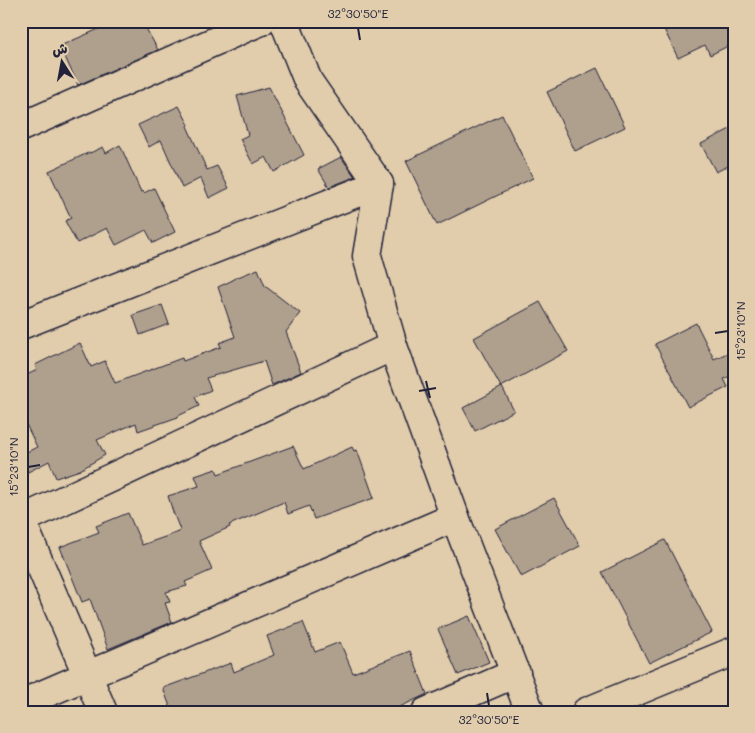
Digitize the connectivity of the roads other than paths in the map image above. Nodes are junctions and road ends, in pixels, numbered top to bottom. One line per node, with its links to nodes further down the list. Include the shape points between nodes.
1 (261, 21): 3 (street)
2 (292, 24): 4 (street, via 308,81)
3 (21, 127)
4 (379, 184): 5 (street); 6 (street, via 367,256)
5 (21, 325)
6 (393, 346): 7 (street); 8 (street)
7 (456, 517): 10 (street); 11 (street)
8 (21, 520): 11 (street)
9 (734, 652): 16 (street)
10 (516, 673): 14 (street); 15 (street)
11 (87, 675): 12 (street); 13 (street)
12 (21, 704)
13 (103, 712)
14 (426, 712)
15 (530, 712)
16 (586, 712)

